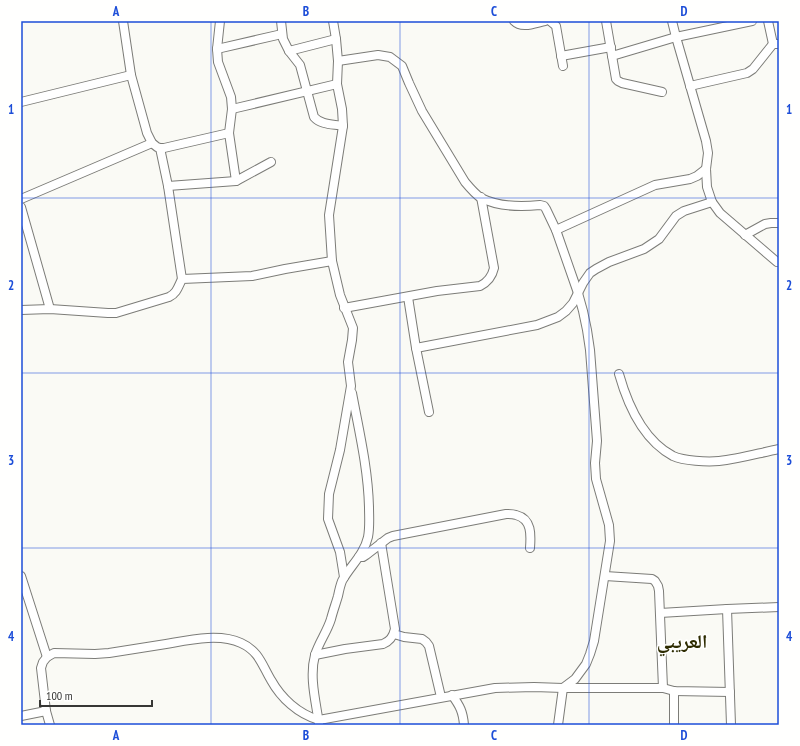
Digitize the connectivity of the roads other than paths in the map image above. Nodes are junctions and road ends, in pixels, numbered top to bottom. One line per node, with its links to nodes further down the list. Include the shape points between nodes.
1 (123, 21): 23 (street)
2 (220, 21): 17 (street)
3 (281, 21): 12 (street)
4 (333, 21): 14 (street)
5 (514, 21): 6 (street, via 523,26)
6 (545, 21)
7 (550, 21): 19 (street, via 556,26)
8 (606, 21): 16 (street)
9 (672, 21): 13 (street)
10 (752, 21): 13 (street)
11 (768, 21): 15 (street)
12 (282, 34): 17 (street); 18 (street)
13 (676, 37): 20 (street); 25 (street)
14 (336, 39): 18 (street); 21 (street)
15 (776, 44): 25 (street, via 753,70)
16 (611, 47): 19 (street); 20 (street)
17 (217, 49): 29 (street, via 218,62 231,97)
18 (289, 51): 26 (street, via 300,65)
19 (562, 56): 22 (street)
20 (612, 56): 27 (street, via 618,81)
21 (338, 61): 24 (street); 38 (street, via 378,55 390,57 402,66 422,111 470,188)
22 (563, 66)
23 (131, 75): 28 (street); 32 (street, via 147,133)
24 (337, 84): 26 (street); 30 (street)
25 (690, 86): 35 (street, via 706,141)
26 (307, 91): 29 (street); 30 (street, via 316,120)
27 (662, 92)
28 (21, 102)
29 (232, 109): 31 (street)
30 (343, 126): 45 (street, via 329,215)
31 (228, 133): 33 (street); 36 (street)
32 (152, 142): 33 (street); 39 (street)
33 (160, 148): 37 (street)
34 (271, 162): 36 (street)
35 (706, 169): 40 (street, via 707,188); 43 (street, via 690,179 655,185)
36 (236, 181): 37 (street)
37 (168, 186): 47 (street)
38 (481, 197): 43 (street, via 511,206 540,204 546,209); 49 (street, via 494,268 490,279 480,286)
39 (21, 199)
40 (712, 202): 44 (street, via 720,213); 48 (street, via 676,216 658,239 644,249 609,262 590,273)
41 (21, 207): 51 (street)
42 (779, 223): 44 (street, via 765,224)
43 (556, 230): 48 (street)
44 (745, 235): 46 (street)
45 (332, 261): 47 (street, via 252,276); 50 (street)
46 (776, 262)
47 (182, 280): 51 (street, via 176,292 169,297 116,312)
48 (578, 293): 53 (street, via 566,311 548,322); 62 (street, via 590,350 597,441 596,479 609,525 610,541)
49 (408, 297): 50 (street); 53 (street)
50 (344, 308): 55 (street, via 353,328 348,362)
51 (50, 309): 52 (street)
52 (21, 310)
53 (416, 348): 56 (street)
54 (619, 374): 57 (street, via 634,415 648,435 674,456 689,460 720,461)
55 (351, 386): 60 (street, via 363,448 369,499 368,537); 63 (street, via 329,494 328,519 340,552)
56 (429, 412)
57 (779, 449)
58 (381, 543): 59 (street, via 398,535 506,514 523,518 528,525 531,535); 60 (street, via 366,555); 67 (street)
59 (530, 548)
60 (359, 557): 63 (street)
61 (21, 576): 69 (street)
62 (605, 576): 66 (street, via 655,581 659,591); 70 (street, via 590,654 575,679)
63 (344, 577): 68 (street, via 328,628)
64 (779, 607): 65 (street)
65 (727, 609): 66 (street); 73 (street)
66 (660, 613): 71 (street)
67 (394, 634): 68 (street, via 383,644); 75 (street, via 422,639 429,646)
68 (315, 655): 78 (street, via 313,684)
69 (47, 657): 76 (street, via 41,668); 78 (street, via 54,653 109,653 208,638 233,640 254,651 285,699 303,714)
70 (563, 688): 71 (street); 74 (street, via 495,688); 81 (street)
71 (663, 688): 72 (street)
72 (674, 691): 73 (street); 82 (street)
73 (730, 692): 83 (street)
74 (452, 695): 75 (street); 80 (street, via 463,713)
75 (441, 697): 78 (street)
76 (46, 711): 77 (street); 79 (street)
77 (21, 716)
78 (319, 722)
79 (50, 725)
80 (464, 725)
81 (558, 725)
82 (674, 725)
83 (730, 725)

